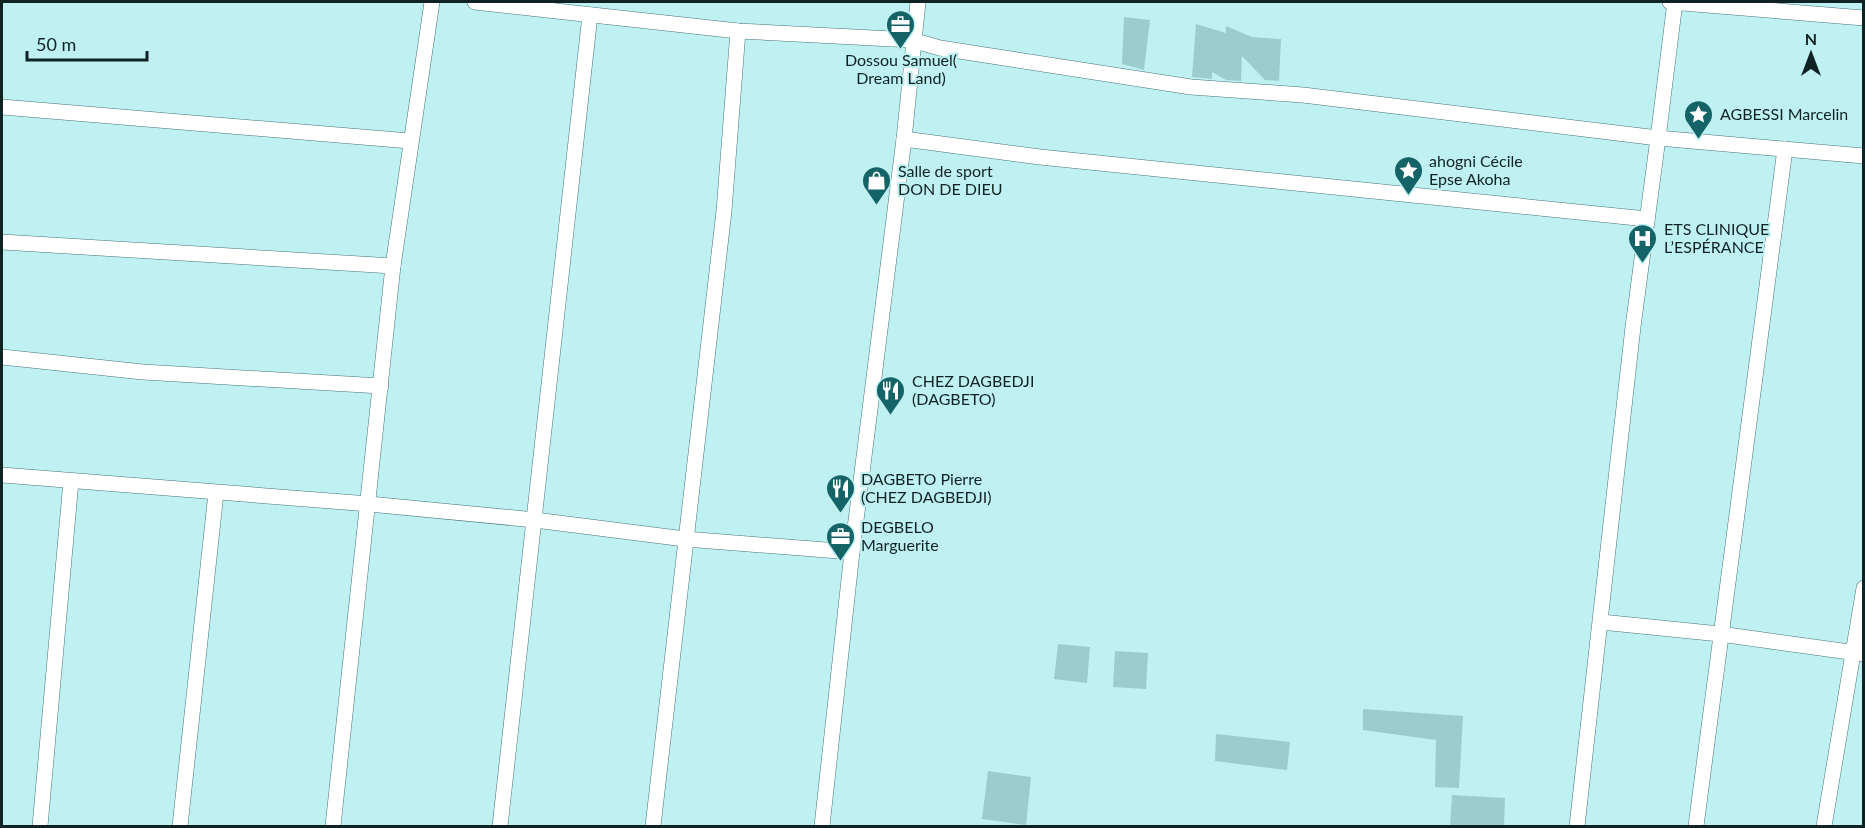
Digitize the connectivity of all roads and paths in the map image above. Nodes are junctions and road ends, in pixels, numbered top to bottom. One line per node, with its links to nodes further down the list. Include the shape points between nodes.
1 (432, 2): 13 (street)
2 (475, 2): 6 (street)
3 (918, 2): 9 (street)
4 (1670, 2): 5 (street)
5 (1675, 2): 7 (street); 11 (street)
6 (590, 15): 8 (street); 25 (street)
7 (1863, 18)
8 (738, 31): 9 (street); 26 (street, via 724,211)
9 (912, 40): 11 (street, via 940,48 1191,87 1303,96); 12 (street)
10 (2, 107): 13 (street)
11 (1658, 138): 14 (street); 16 (street)
12 (904, 139): 16 (street, via 1040,157); 27 (street)
13 (410, 141): 18 (street)
14 (1785, 149): 15 (street); 30 (street)
15 (1863, 156)
16 (1647, 219): 29 (street)
17 (2, 242): 18 (street)
18 (393, 266): 20 (street)
19 (2, 357): 20 (street, via 143,372)
20 (381, 386): 24 (street)
21 (2, 475): 22 (street)
22 (71, 481): 23 (street); 32 (street)
23 (216, 493): 24 (street); 33 (street)
24 (369, 504): 25 (street); 34 (street)
25 (535, 520): 26 (street); 35 (street)
26 (685, 539): 27 (street); 36 (street)
27 (852, 552): 37 (street)
28 (1863, 588): 31 (street)
29 (1600, 622): 30 (street); 38 (street)
30 (1720, 634): 31 (street); 39 (street)
31 (1858, 653): 40 (street)
32 (40, 826)
33 (180, 826)
34 (333, 826)
35 (500, 826)
36 (653, 826)
37 (822, 826)
38 (1577, 826)
39 (1696, 826)
40 (1824, 826)

